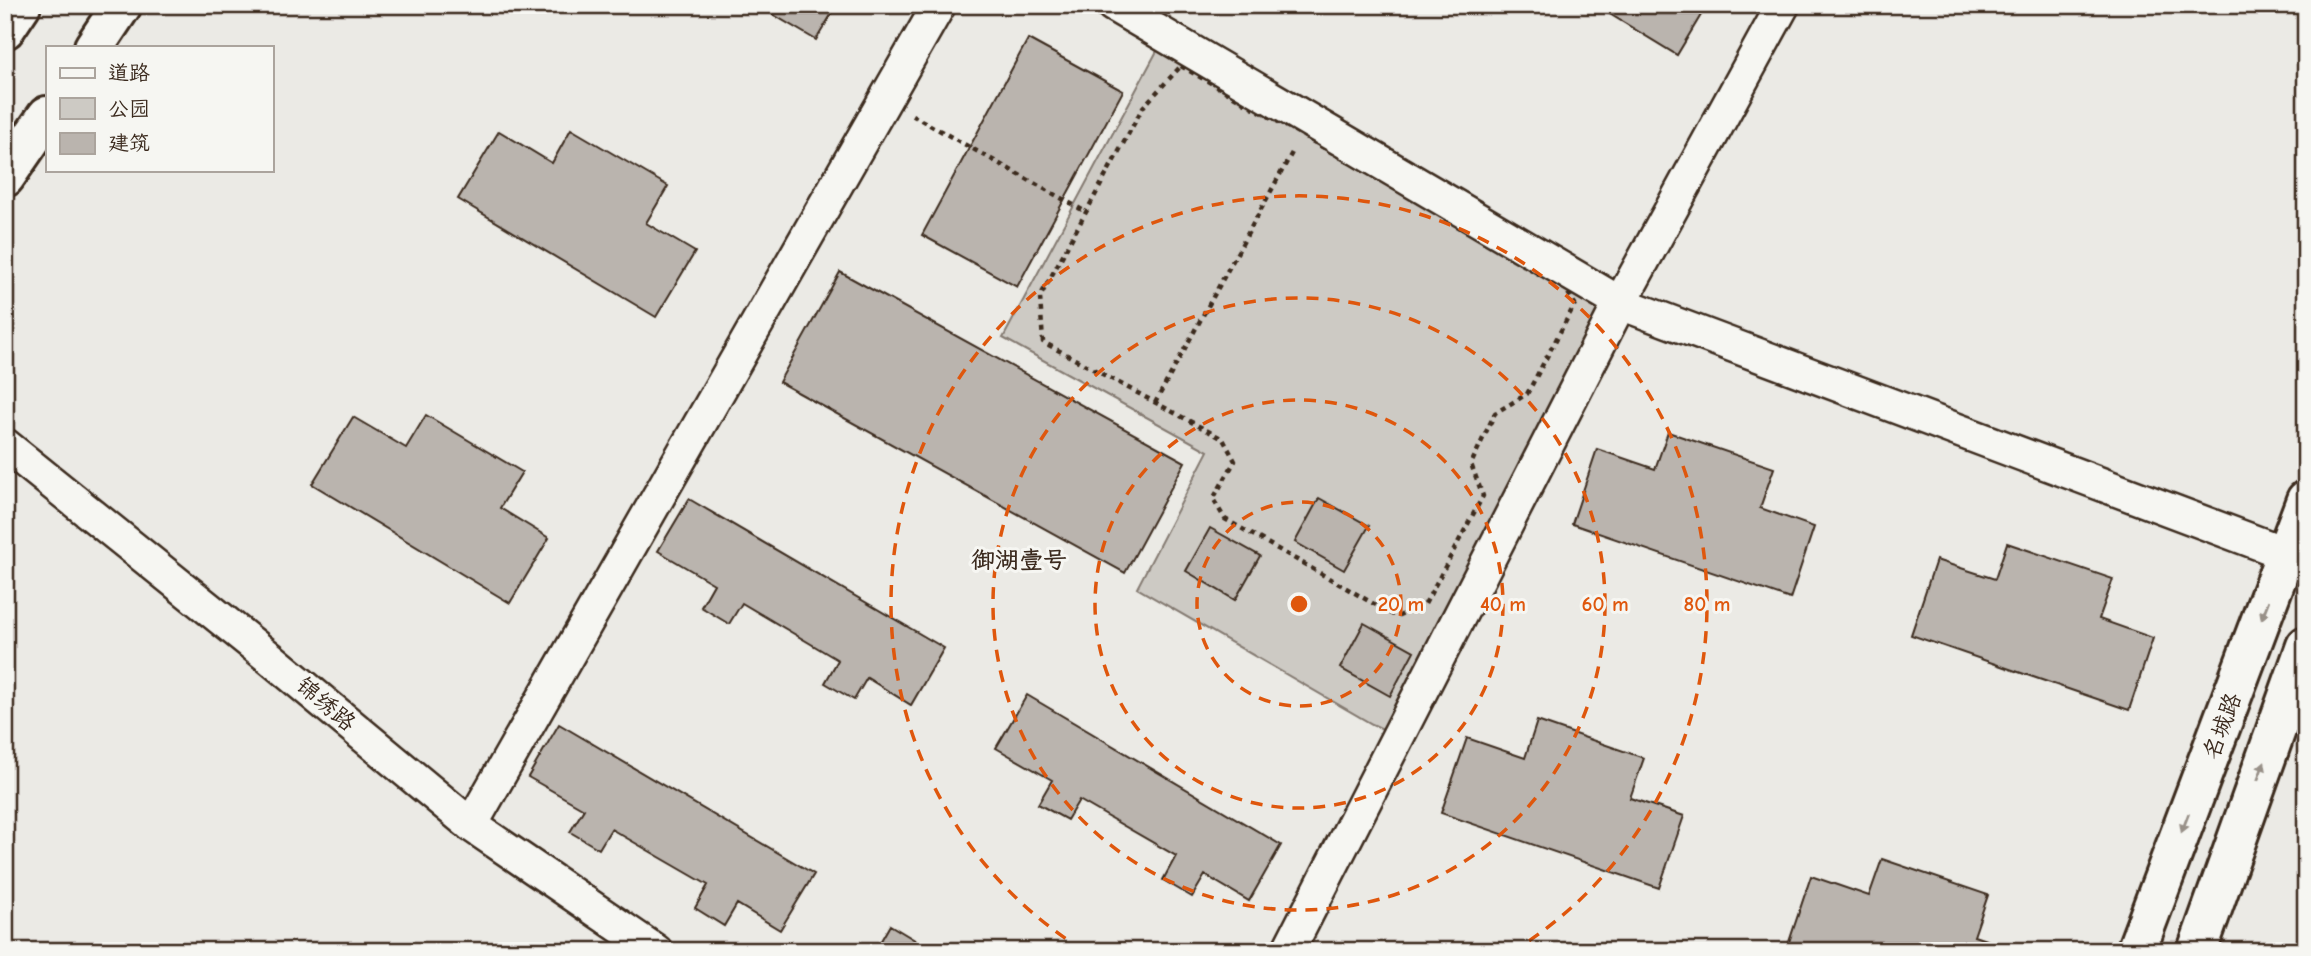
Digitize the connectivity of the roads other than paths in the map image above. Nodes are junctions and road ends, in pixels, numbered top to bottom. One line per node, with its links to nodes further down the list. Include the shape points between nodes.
1 (21, 5): 6 (main road)
2 (122, 5): 7 (main road)
3 (939, 5): 16 (street)
4 (1113, 5): 10 (street)
5 (1783, 5): 10 (street)
6 (5, 29)
7 (95, 46)
8 (46, 117): 9 (main road)
9 (5, 177)
10 (1620, 303): 13 (street); 19 (street)
11 (5, 445): 16 (street, 锦绣路)
12 (2306, 500): 13 (main road, 名城路)
13 (2287, 554): 20 (main road, 名城路, one-way to 20)
14 (2306, 646): 15 (main road)
15 (2298, 692): 21 (main road, one-way to 15)
16 (471, 825): 18 (street, 锦绣路)
17 (2306, 944): 22 (lane)
18 (656, 951)
19 (1288, 951)
20 (2136, 951)
21 (2197, 951)
22 (2304, 951)

